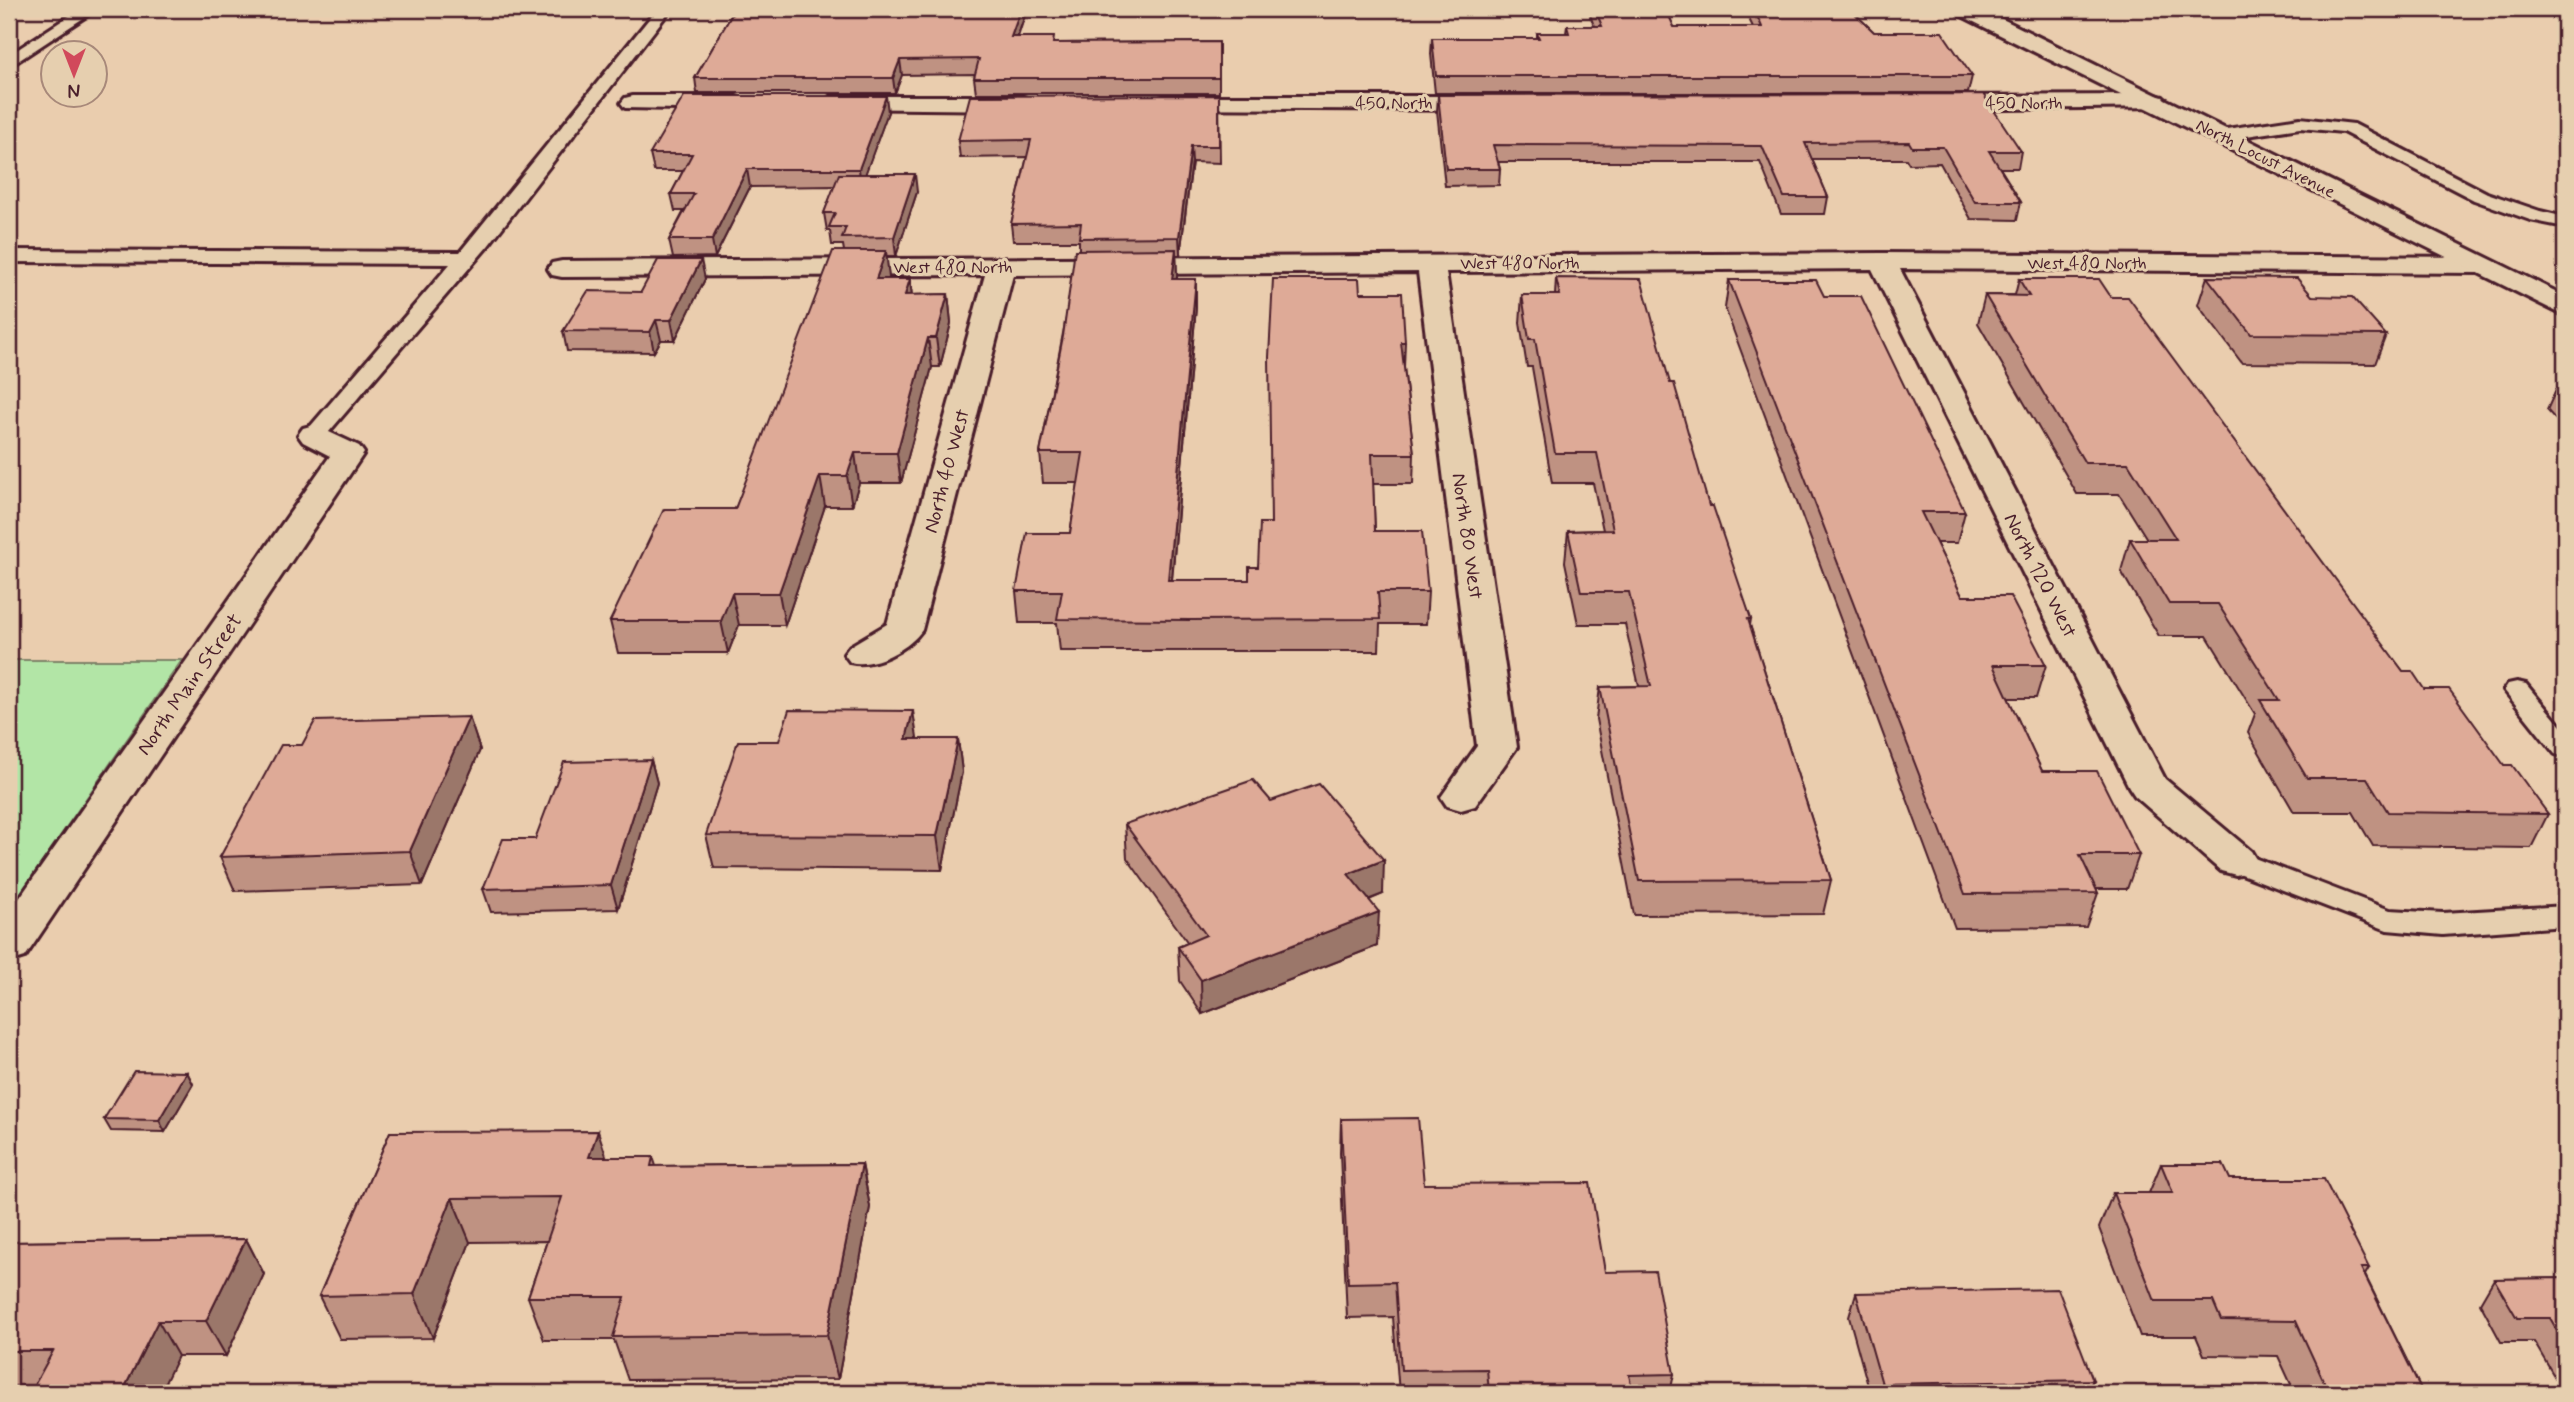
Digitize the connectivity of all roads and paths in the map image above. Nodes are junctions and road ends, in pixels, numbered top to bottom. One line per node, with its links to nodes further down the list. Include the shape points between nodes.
1 (90, 9): 4 (lane)
2 (664, 9): 16 (lane)
3 (1966, 9): 12 (street, North Locust Avenue)
4 (9, 62)
5 (633, 103): 6 (street)
6 (759, 103)
7 (815, 103): 8 (street)
8 (1038, 103)
9 (1150, 103): 10 (street, 450 North)
10 (1514, 103)
11 (1920, 103): 12 (street, 450 North)
12 (2155, 103): 13 (street, North Locust Avenue)
13 (2220, 135): 14 (lane, via 2294,122 2348,128 2485,197 2536,218); 19 (street, North Locust Avenue)
14 (2565, 222)
15 (9, 256): 16 (lane)
16 (465, 258): 23 (lane)
17 (1882, 261): 18 (street, West 480 North); 19 (street, West 480 North); 28 (street, North 120 West, via 2149,787)
18 (1431, 264): 20 (street, West 480 North); 27 (street, North 80 West, via 1497,747)
19 (2478, 265): 22 (street, North Locust Avenue)
20 (1001, 267): 21 (street, West 480 North); 24 (street, North 40 West, via 904,630)
21 (562, 269)
22 (2565, 307)
23 (314, 435): 30 (street, North Main Street, via 348,453)
24 (863, 654)
25 (2517, 690): 26 (lane)
26 (2565, 748)
27 (1461, 797)
28 (2236, 861): 29 (lane, via 2387,919 2443,924)
29 (2565, 916)
30 (9, 946)

